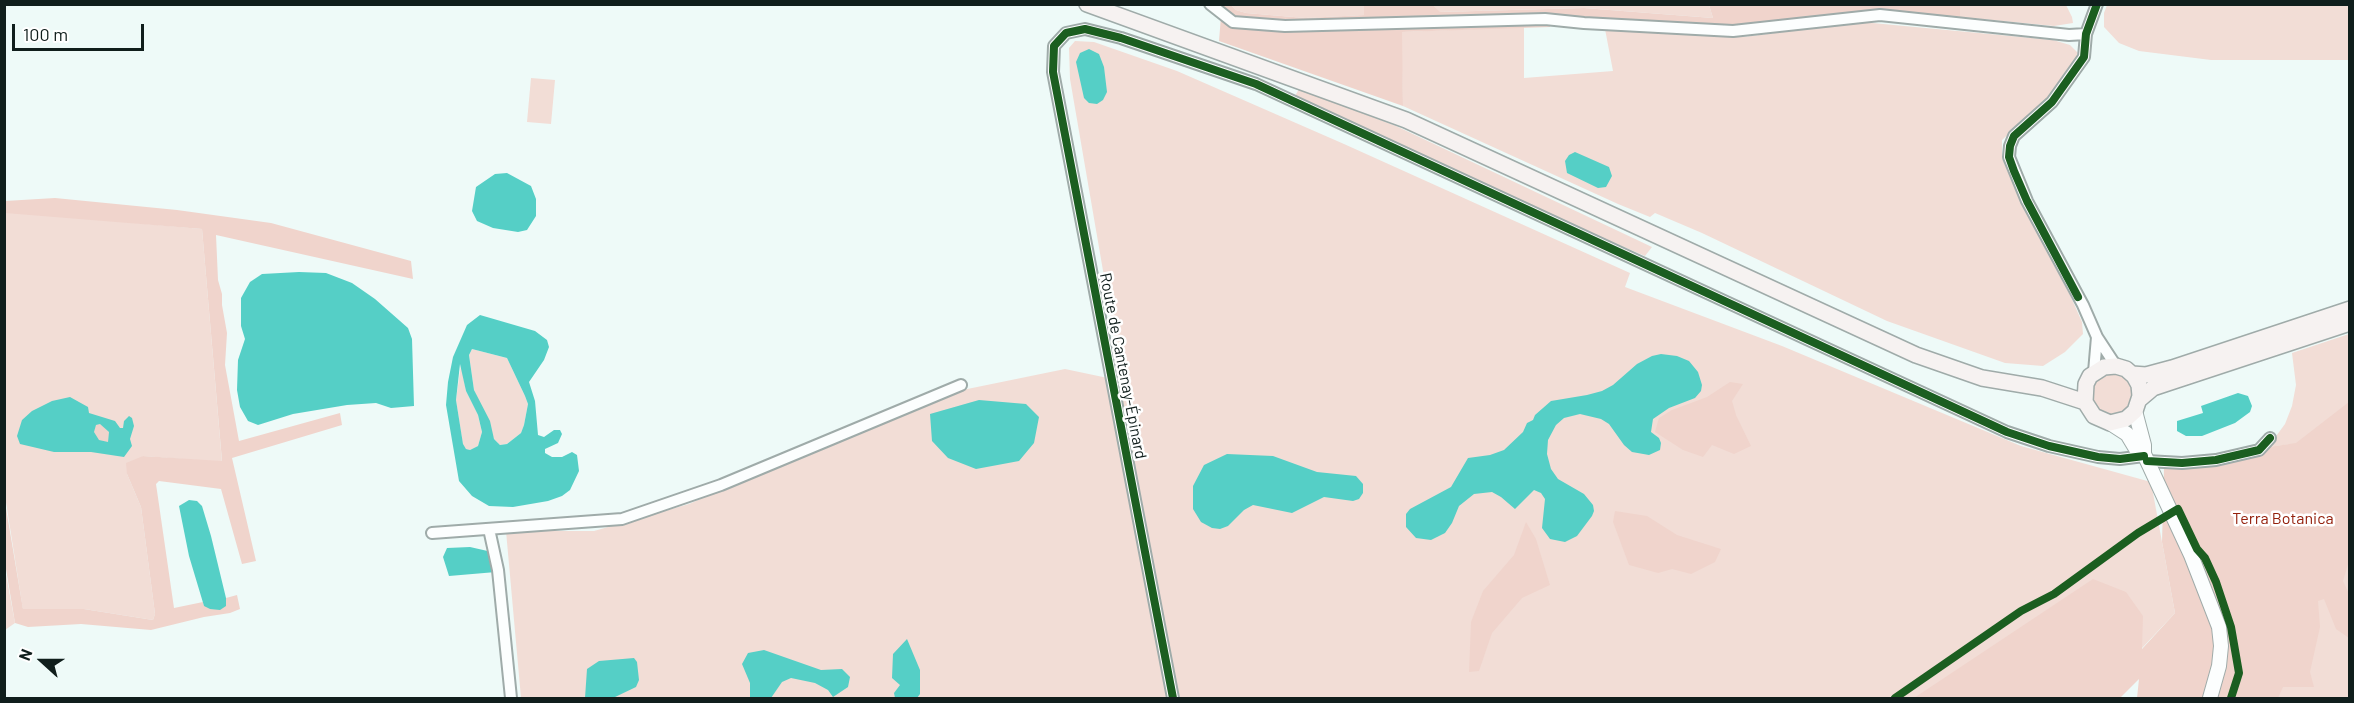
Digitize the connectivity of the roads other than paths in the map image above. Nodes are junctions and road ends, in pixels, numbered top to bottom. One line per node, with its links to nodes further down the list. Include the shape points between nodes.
1 (1087, 4): 13 (main road, via 1406,120 1916,355 1982,378)
2 (1210, 4): 4 (street, via 1233,22 1285,26 1545,19 1733,31 1880,15)
3 (2097, 4): 4 (street)
4 (2086, 34): 7 (street, via 2084,57 2052,102 2014,136 2009,157 2027,201)
5 (2349, 309): 8 (main road)
6 (2349, 323): 8 (main road)
7 (2097, 337): 9 (street); 11 (street)
8 (2279, 340): 10 (main road, via 2153,374); 15 (main road, via 2152,388)
9 (2116, 366): 10 (main road); 11 (main road, via 2104,367)
10 (2132, 374): 15 (main road, via 2139,386)
11 (2090, 378): 13 (main road); 14 (main road)
12 (961, 385): 19 (street, via 721,485 622,519)
13 (2042, 388): 14 (main road)
14 (2085, 402): 16 (main road, via 2094,416)
15 (2138, 405): 16 (main road, via 2126,419); 18 (street)
16 (2110, 423): 18 (street, via 2127,434)
17 (2270, 438): 18 (street, via 2252,453 2216,460 2182,463)
18 (2145, 457): 22 (street, Route de Cantenay-Épinard, via 2098,457 2007,432 1256,84 1121,38 1085,29 1066,33 1057,40 1053,72); 23 (street, via 2192,555 2219,627 2219,666)
19 (489, 529): 20 (street); 21 (street, via 498,570)
20 (432, 533)
21 (511, 699)
22 (1173, 699)
23 (2210, 699)

